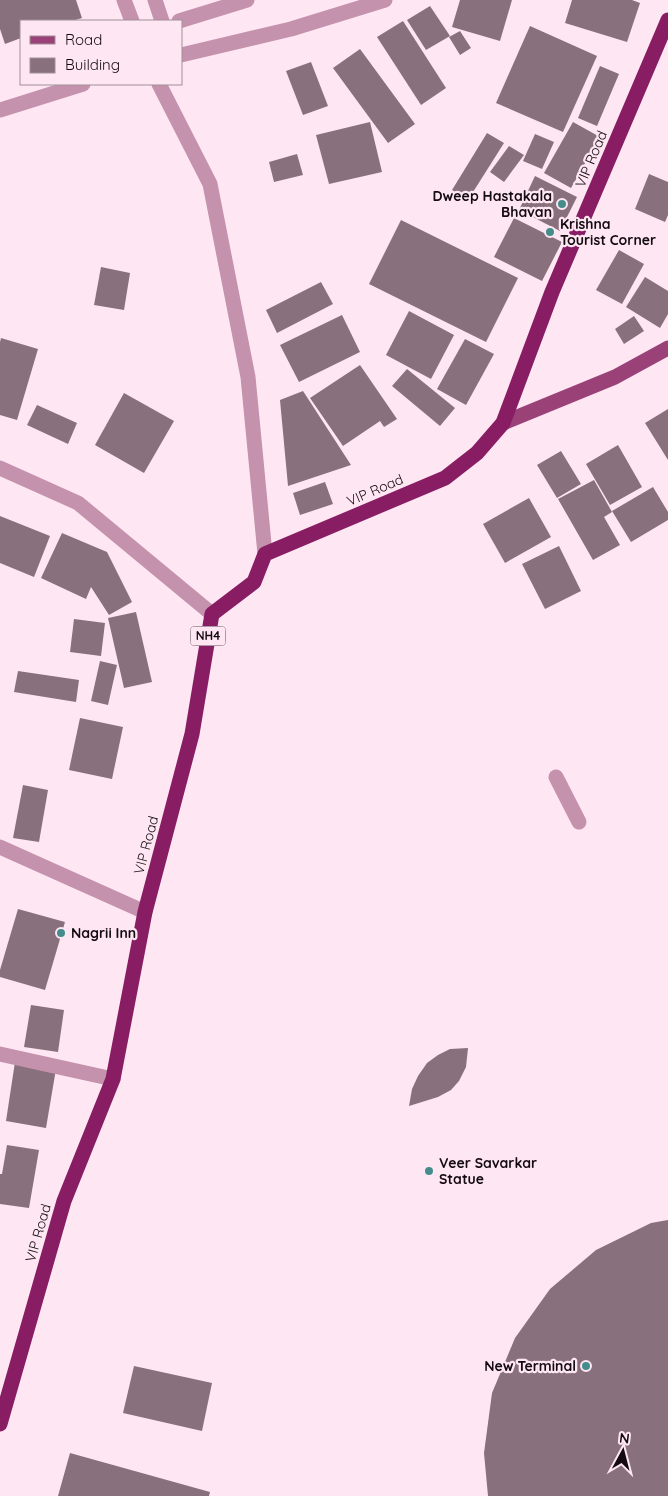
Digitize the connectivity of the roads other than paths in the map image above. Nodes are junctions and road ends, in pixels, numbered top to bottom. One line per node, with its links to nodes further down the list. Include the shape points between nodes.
1 (124, 0): 5 (street)
2 (154, 0): 6 (street)
3 (247, 0): 7 (street)
4 (385, 0): 9 (street, via 291,29)
5 (132, 20)
6 (162, 20)
7 (182, 20)
8 (668, 20): 14 (highway, VIP Road, via 552,292)
9 (182, 55)
10 (80, 85): 12 (street)
11 (160, 85): 16 (street, via 210,184 248,376)
12 (0, 110)
13 (668, 348): 14 (main road, VIP Road, via 616,377)
14 (503, 424): 16 (highway, VIP Road, via 477,453 445,478)
15 (0, 468): 17 (street, via 78,502)
16 (265, 554): 17 (highway, NH4, via 254,582)
17 (212, 614): 21 (highway, VIP Road / NH4, via 192,734)
18 (556, 777): 19 (street)
19 (579, 822)
20 (0, 847): 21 (street)
21 (145, 912): 23 (highway, VIP Road / NH4)
22 (0, 1054): 23 (street)
23 (113, 1079): 24 (highway, VIP Road / NH4, via 64,1202)
24 (0, 1424)

